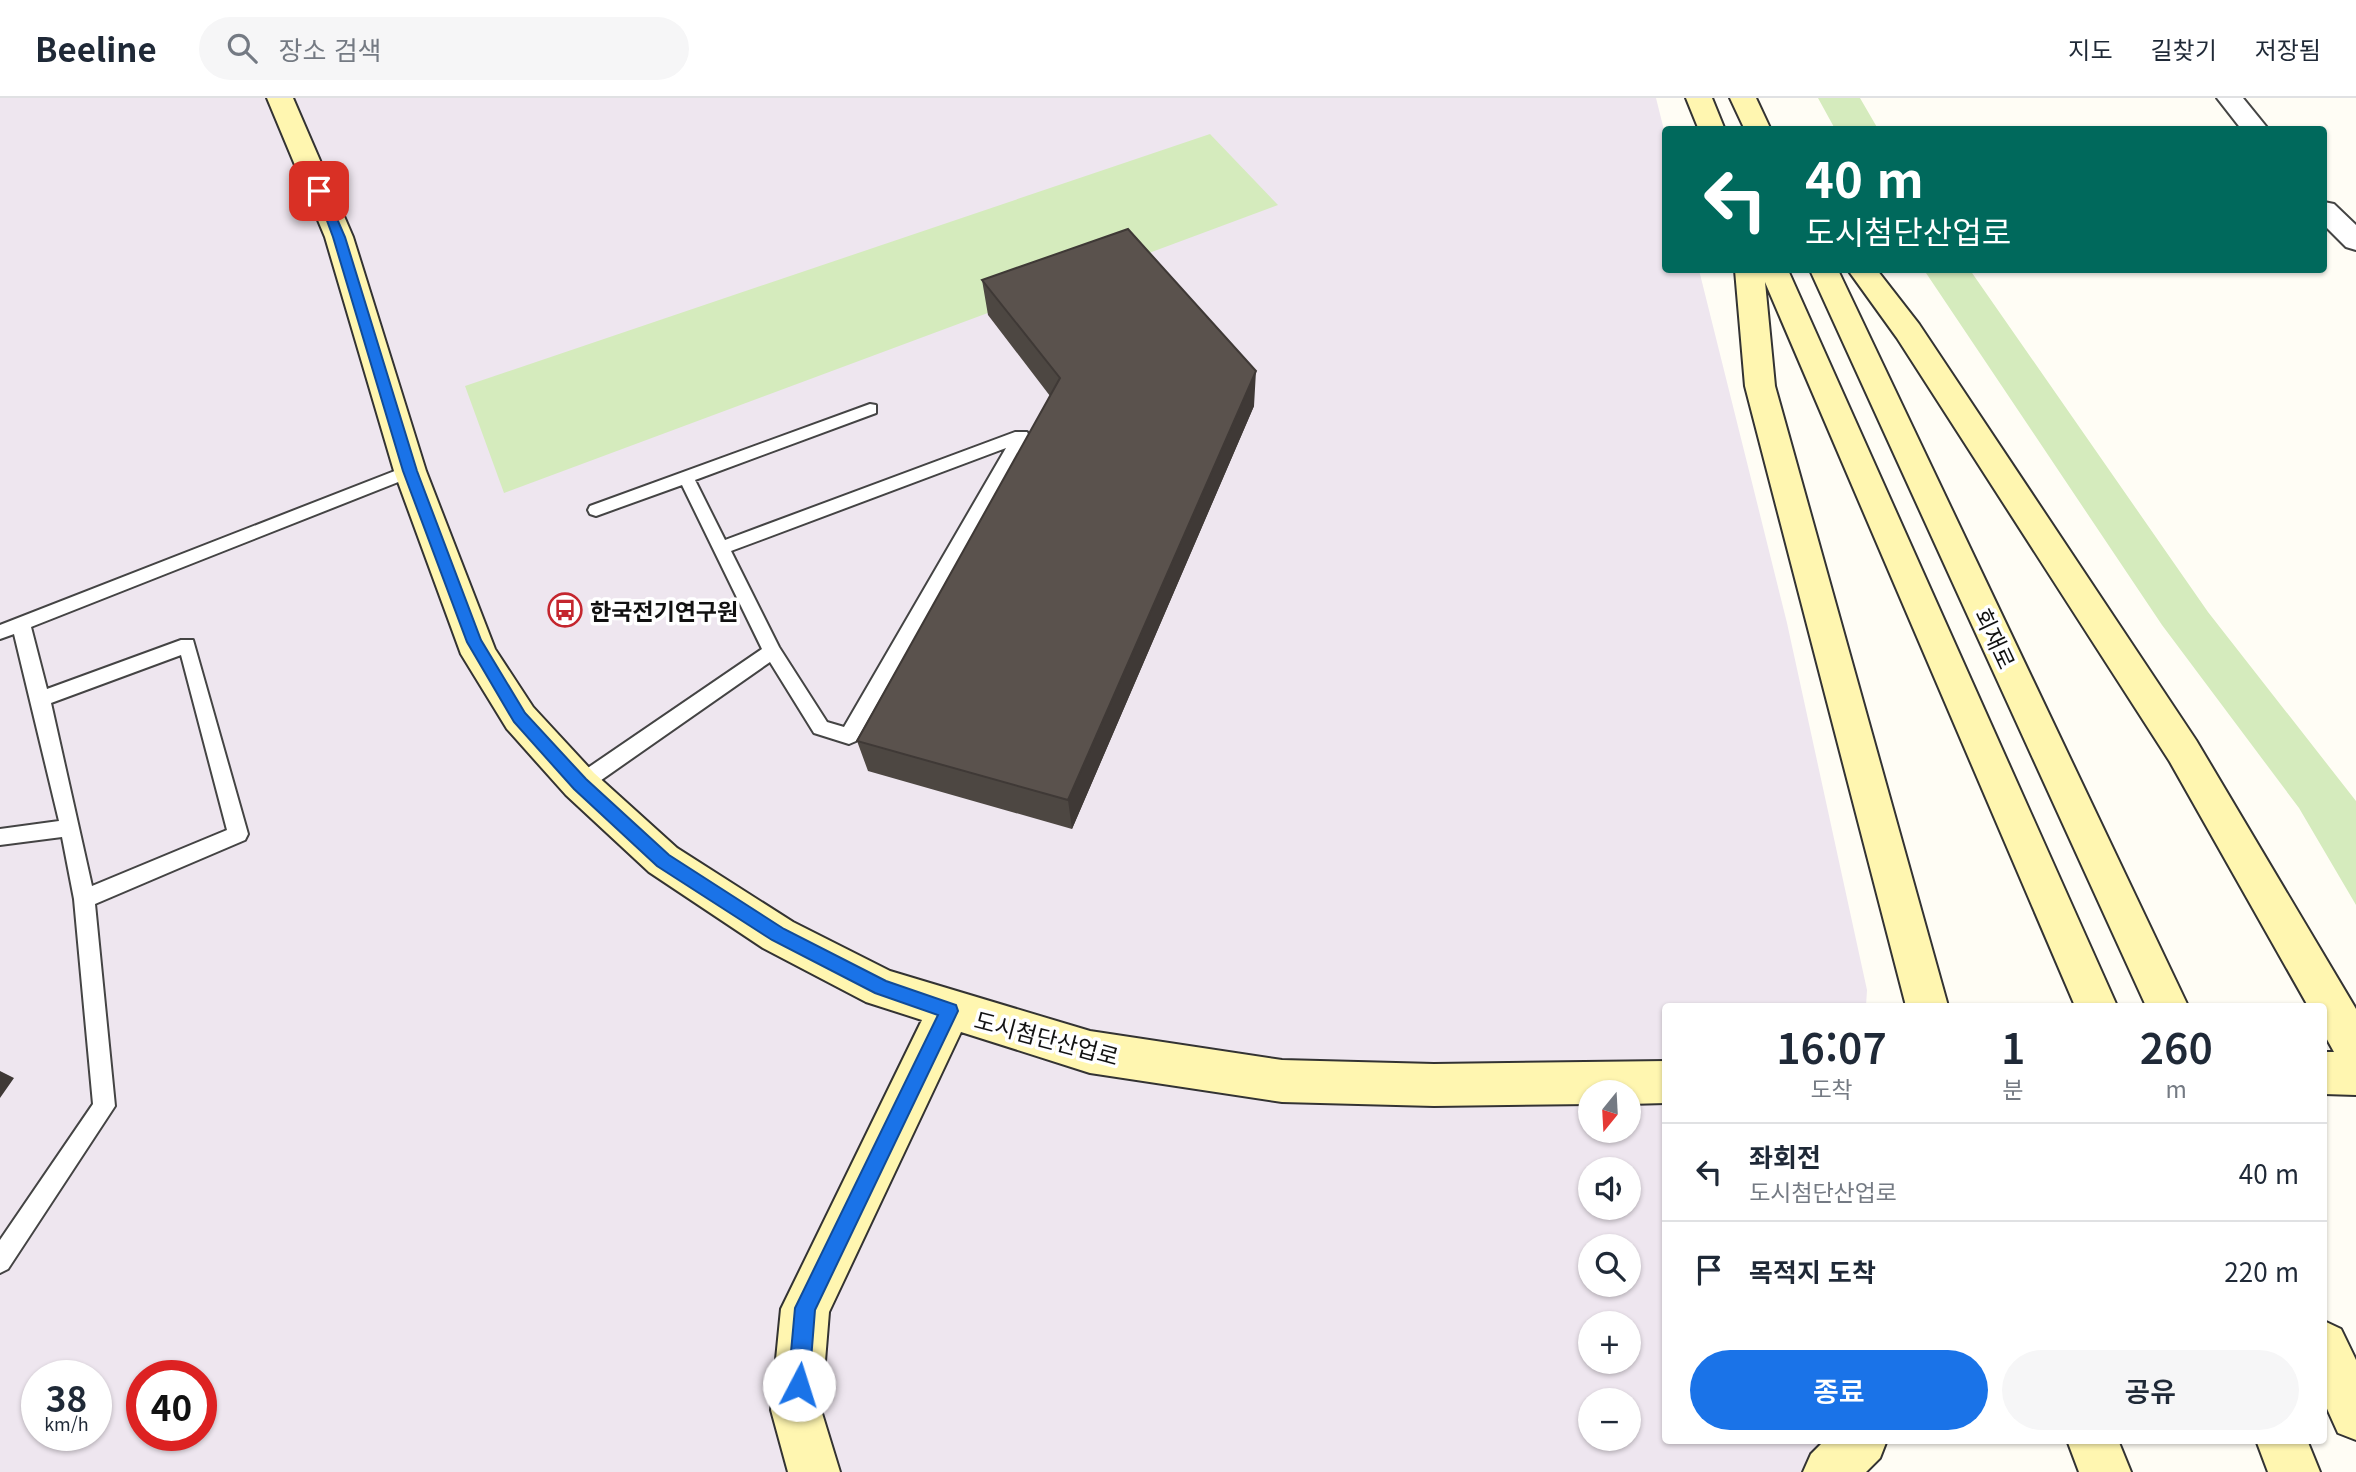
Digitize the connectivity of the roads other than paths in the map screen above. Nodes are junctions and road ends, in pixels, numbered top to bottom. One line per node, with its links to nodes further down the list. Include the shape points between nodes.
1 (280, 98): 15 (main road, 도시첨단산업로, via 339,237)
2 (1699, 98): 5 (main road)
3 (1743, 98): 6 (main road)
4 (2230, 98): 7 (street)
5 (1710, 126)
6 (1756, 126)
7 (2253, 126)
8 (2327, 213): 9 (street)
9 (2356, 242)
10 (1749, 273): 27 (main road, via 1760,386)
11 (1775, 273): 28 (main road)
12 (1825, 273): 29 (main road, 회재로)
13 (1864, 273): 31 (main road, via 1908,331 2183,751)
14 (870, 409): 16 (lane)
15 (410, 471): 19 (lane); 23 (main road, 도시첨단산업로, via 479,654 520,718)
16 (686, 477): 17 (lane); 18 (lane)
17 (596, 510)
18 (722, 548): 21 (lane); 21 (lane, via 1021,436 849,736 821,728)
19 (21, 625): 20 (lane); 22 (lane)
20 (0, 632)
21 (772, 651): 23 (lane)
22 (41, 699): 24 (lane); 26 (lane, via 187,645 238,834)
23 (580, 784): 30 (main road, 도시첨단산업로, via 663,860 778,935 881,988)
24 (69, 828): 25 (lane); 26 (lane)
25 (0, 837)
26 (84, 899): 35 (lane, via 104,1106)
27 (1926, 1003)
28 (2095, 1003)
29 (2166, 1003)
30 (949, 1011): 34 (main road, 도시첨단산업로, via 1090,1052 1282,1081 1434,1085); 41 (main road, via 805,1308 796,1410)
31 (2356, 1049)
32 (2327, 1073): 33 (main road)
33 (2356, 1074)
34 (1662, 1082)
35 (0, 1261)
36 (2327, 1352): 37 (main road)
37 (2356, 1415)
38 (1858, 1444): 42 (main road)
39 (2094, 1444): 43 (main road)
40 (2283, 1444): 44 (main road)
41 (814, 1472)
42 (1829, 1472)
43 (2105, 1472)
44 (2294, 1472)

